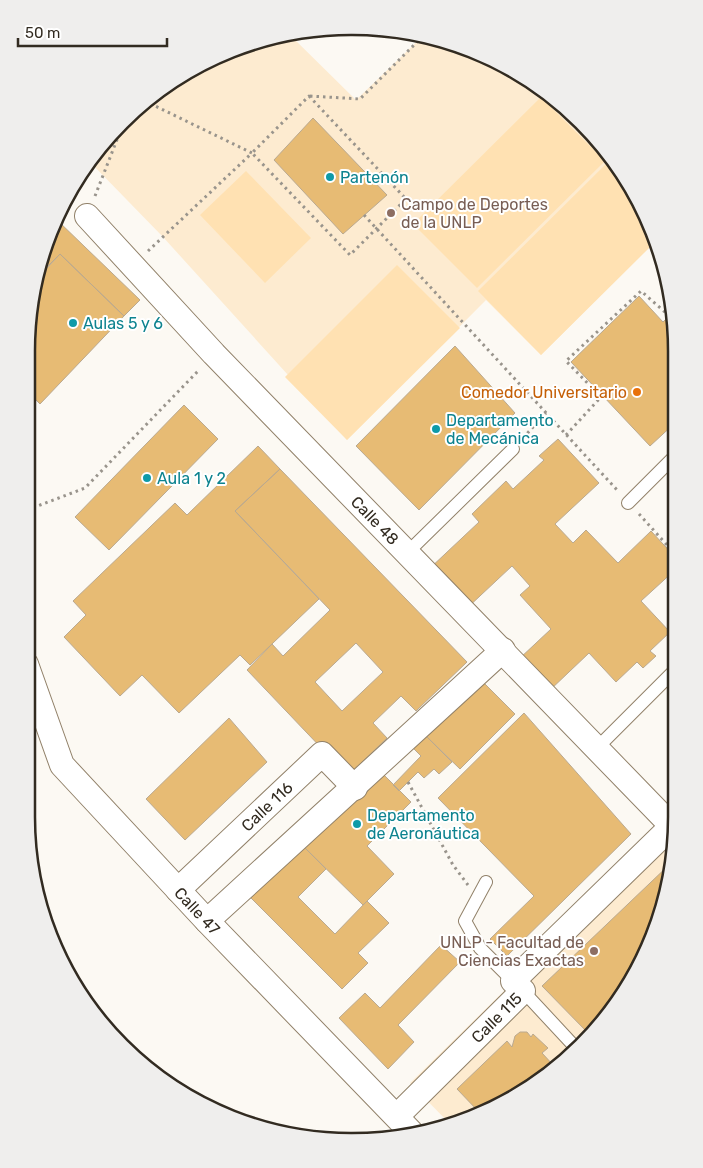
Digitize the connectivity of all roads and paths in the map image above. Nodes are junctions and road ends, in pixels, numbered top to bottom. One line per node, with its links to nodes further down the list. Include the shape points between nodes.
1 (418, 42): 2 (path, via 360,99)
2 (309, 96): 5 (path); 8 (path, via 406,198)
3 (153, 105): 5 (path)
4 (117, 140): 6 (path)
5 (252, 153): 8 (path, via 350,255); 9 (path)
6 (87, 216): 9 (street, Calle 48)
7 (364, 216): 8 (path)
8 (376, 228): 12 (path)
9 (132, 265): 11 (street, Calle 48)
10 (665, 312): 13 (path, via 642,291 566,361 601,397)
11 (214, 354): 17 (path, via 85,488); 19 (street, Calle 48)
12 (546, 413): 13 (path); 14 (path)
13 (566, 435): 16 (path)
14 (513, 449): 19 (lane)
15 (668, 463): 16 (lane)
16 (628, 503): 18 (path)
17 (35, 507)
18 (668, 546)
19 (408, 552): 20 (street, Calle 48)
20 (503, 650): 23 (street, Calle 48); 25 (street)
21 (668, 677): 23 (lane)
22 (35, 689): 29 (street, Calle 47, via 62,765)
23 (596, 749): 26 (street, Calle 48)
24 (408, 782): 30 (path, via 453,865)
25 (355, 788): 29 (street, Calle 116, via 322,754); 31 (street)
26 (668, 813)
27 (667, 831): 32 (street, Calle 115)
28 (486, 882): 30 (lane)
29 (178, 890): 31 (street, Calle 47)
30 (477, 899): 32 (lane, via 465,921 480,948)
31 (208, 921): 34 (street, Calle 47)
32 (518, 986): 33 (lane); 34 (street, Calle 115)
33 (572, 1043)
34 (404, 1124)

